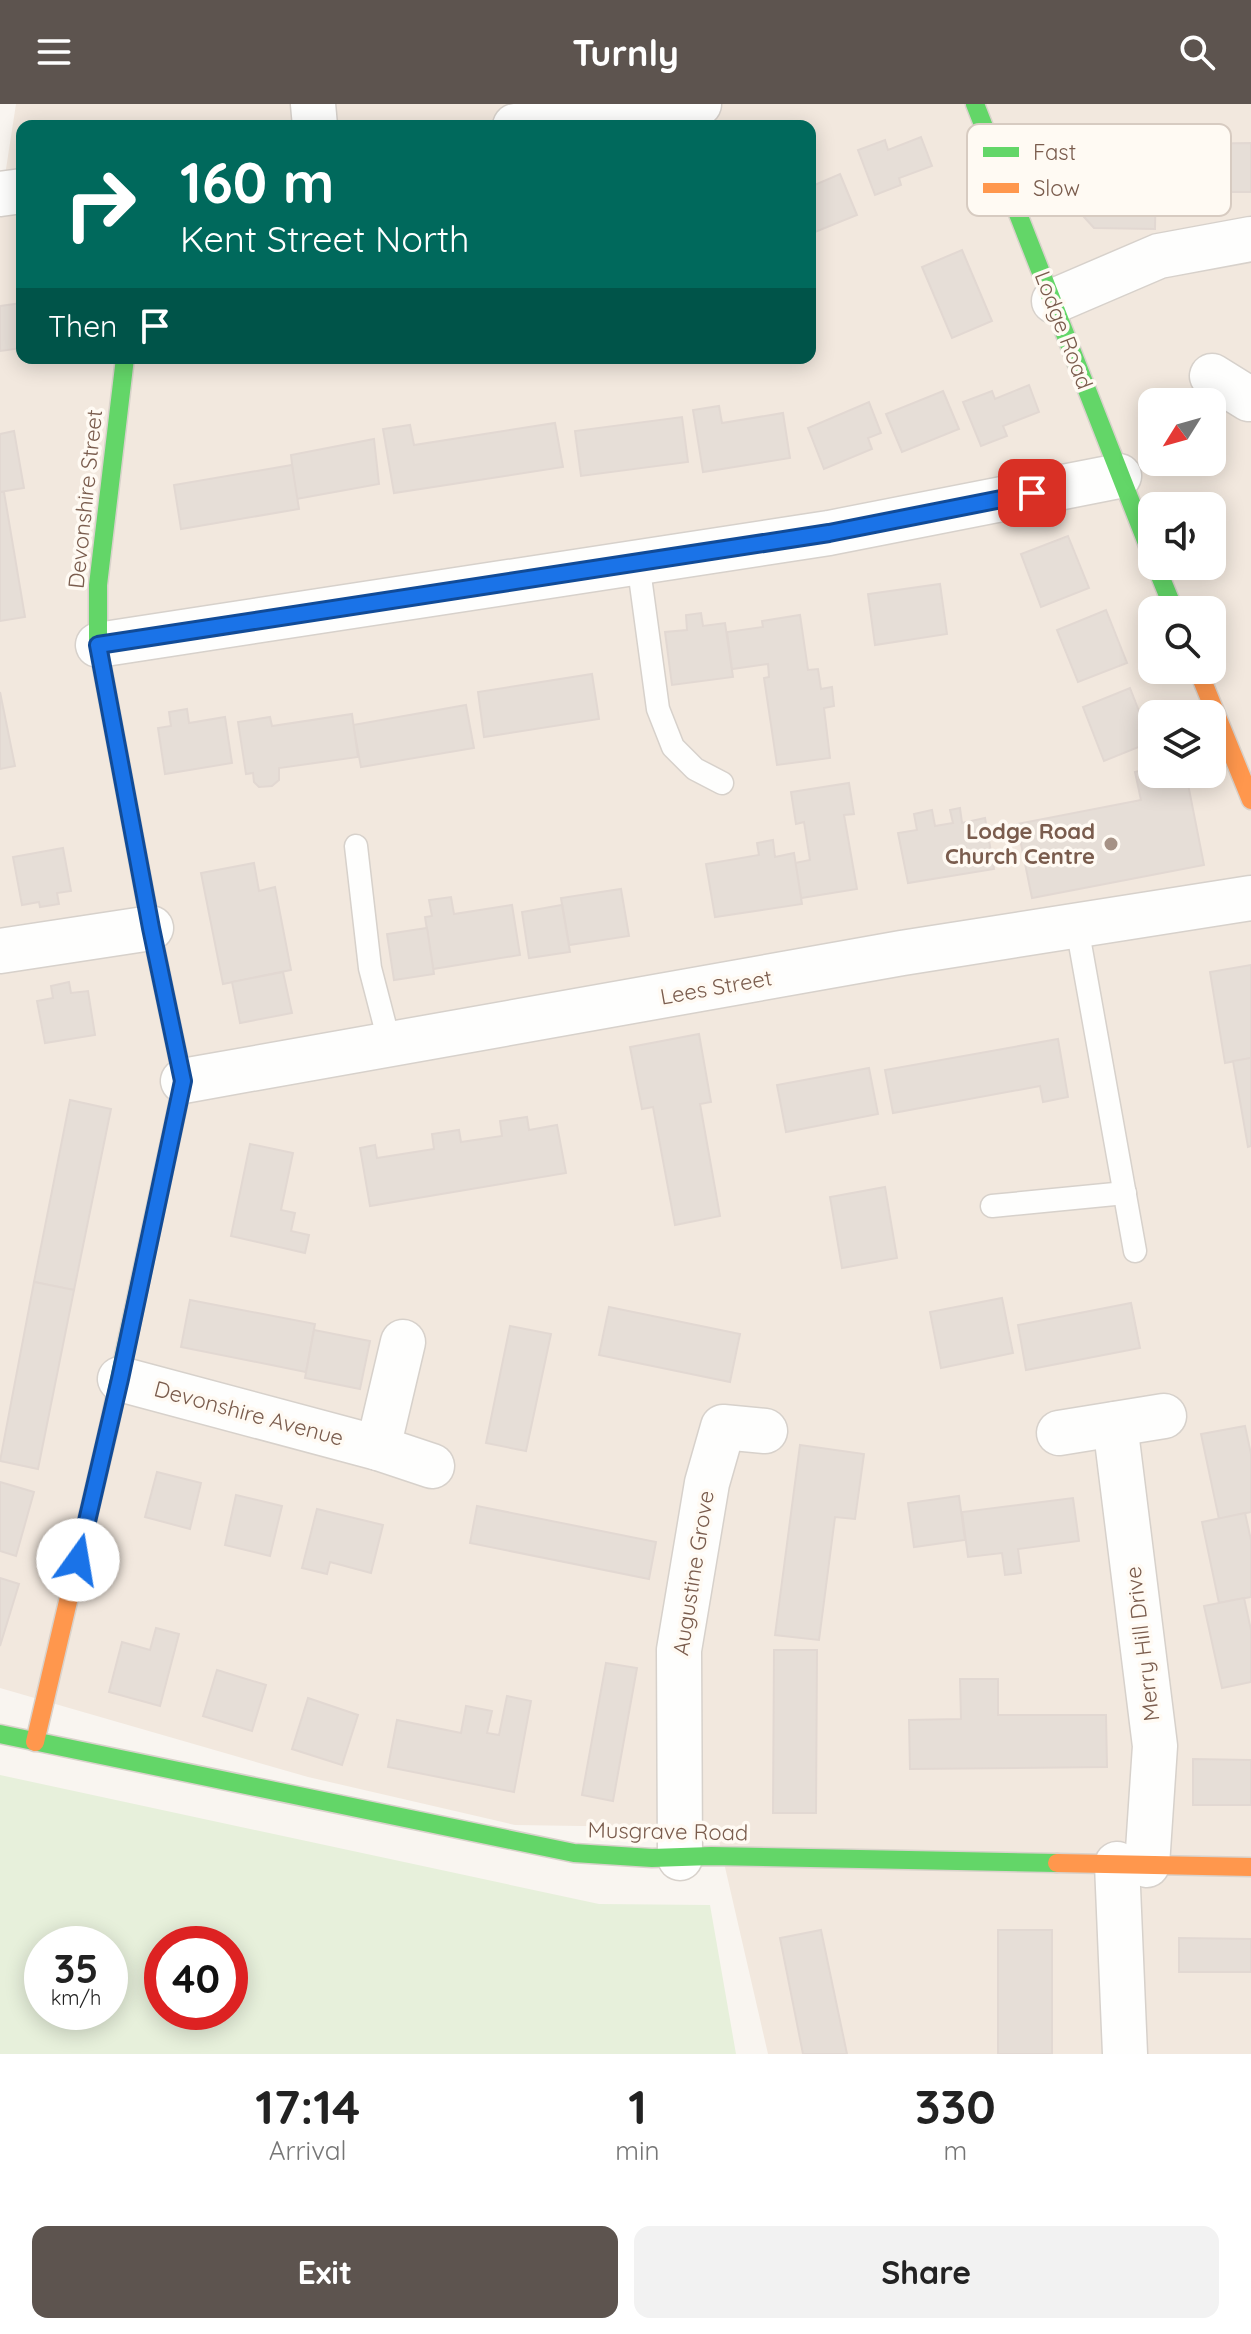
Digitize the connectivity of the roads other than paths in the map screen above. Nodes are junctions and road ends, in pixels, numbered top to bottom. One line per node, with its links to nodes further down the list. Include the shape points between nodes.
1 (698, 104): 3 (street)
2 (975, 104): 4 (street, Lodge Road)
3 (565, 120)
4 (983, 124)
5 (1020, 216): 7 (street, Lodge Road)
6 (1251, 239): 7 (street, via 1159,256)
7 (1054, 301): 11 (street, Lodge Road)
8 (124, 364): 14 (street, Devonshire Street, via 98,585)
9 (1212, 376): 10 (street)
10 (1250, 410)
11 (1119, 476): 12 (street, Lodge Road); 13 (street, via 829,533)
12 (1138, 522)
13 (638, 562): 14 (street); 17 (lane, via 658,709 673,747 695,769)
14 (98, 645): 21 (street)
15 (1204, 684): 16 (street)
16 (1246, 775)
17 (722, 783)
18 (356, 846): 23 (lane, via 370,968)
19 (1251, 898): 20 (street, Lees Street)
20 (1077, 927): 23 (street, Lees Street); 25 (lane)
21 (151, 928): 22 (street); 24 (street)
22 (0, 951)
23 (390, 1045): 24 (street, Lees Street)
24 (183, 1081): 29 (street)
25 (1125, 1193): 26 (lane); 27 (lane)
26 (992, 1206)
27 (1135, 1251)
28 (403, 1342): 34 (street)
29 (120, 1379): 34 (street, Devonshire Avenue); 37 (street)
30 (1164, 1416): 31 (street)
31 (1115, 1424): 33 (street); 39 (street, Merry Hill Drive, via 1155,1746)
32 (765, 1431): 38 (street, Augustine Grove, via 723,1427 707,1483 679,1650)
33 (1059, 1433)
34 (378, 1448): 35 (street, Devonshire Avenue)
35 (432, 1466)
36 (0, 1734): 37 (street, Musgrave Road)
37 (35, 1742): 38 (street, Musgrave Road, via 555,1851)
38 (680, 1858): 39 (street, Musgrave Road)
39 (1132, 1864): 40 (street, Musgrave Road); 41 (street, Merry Hill Drive)
40 (1251, 1867)
41 (1125, 2054)

